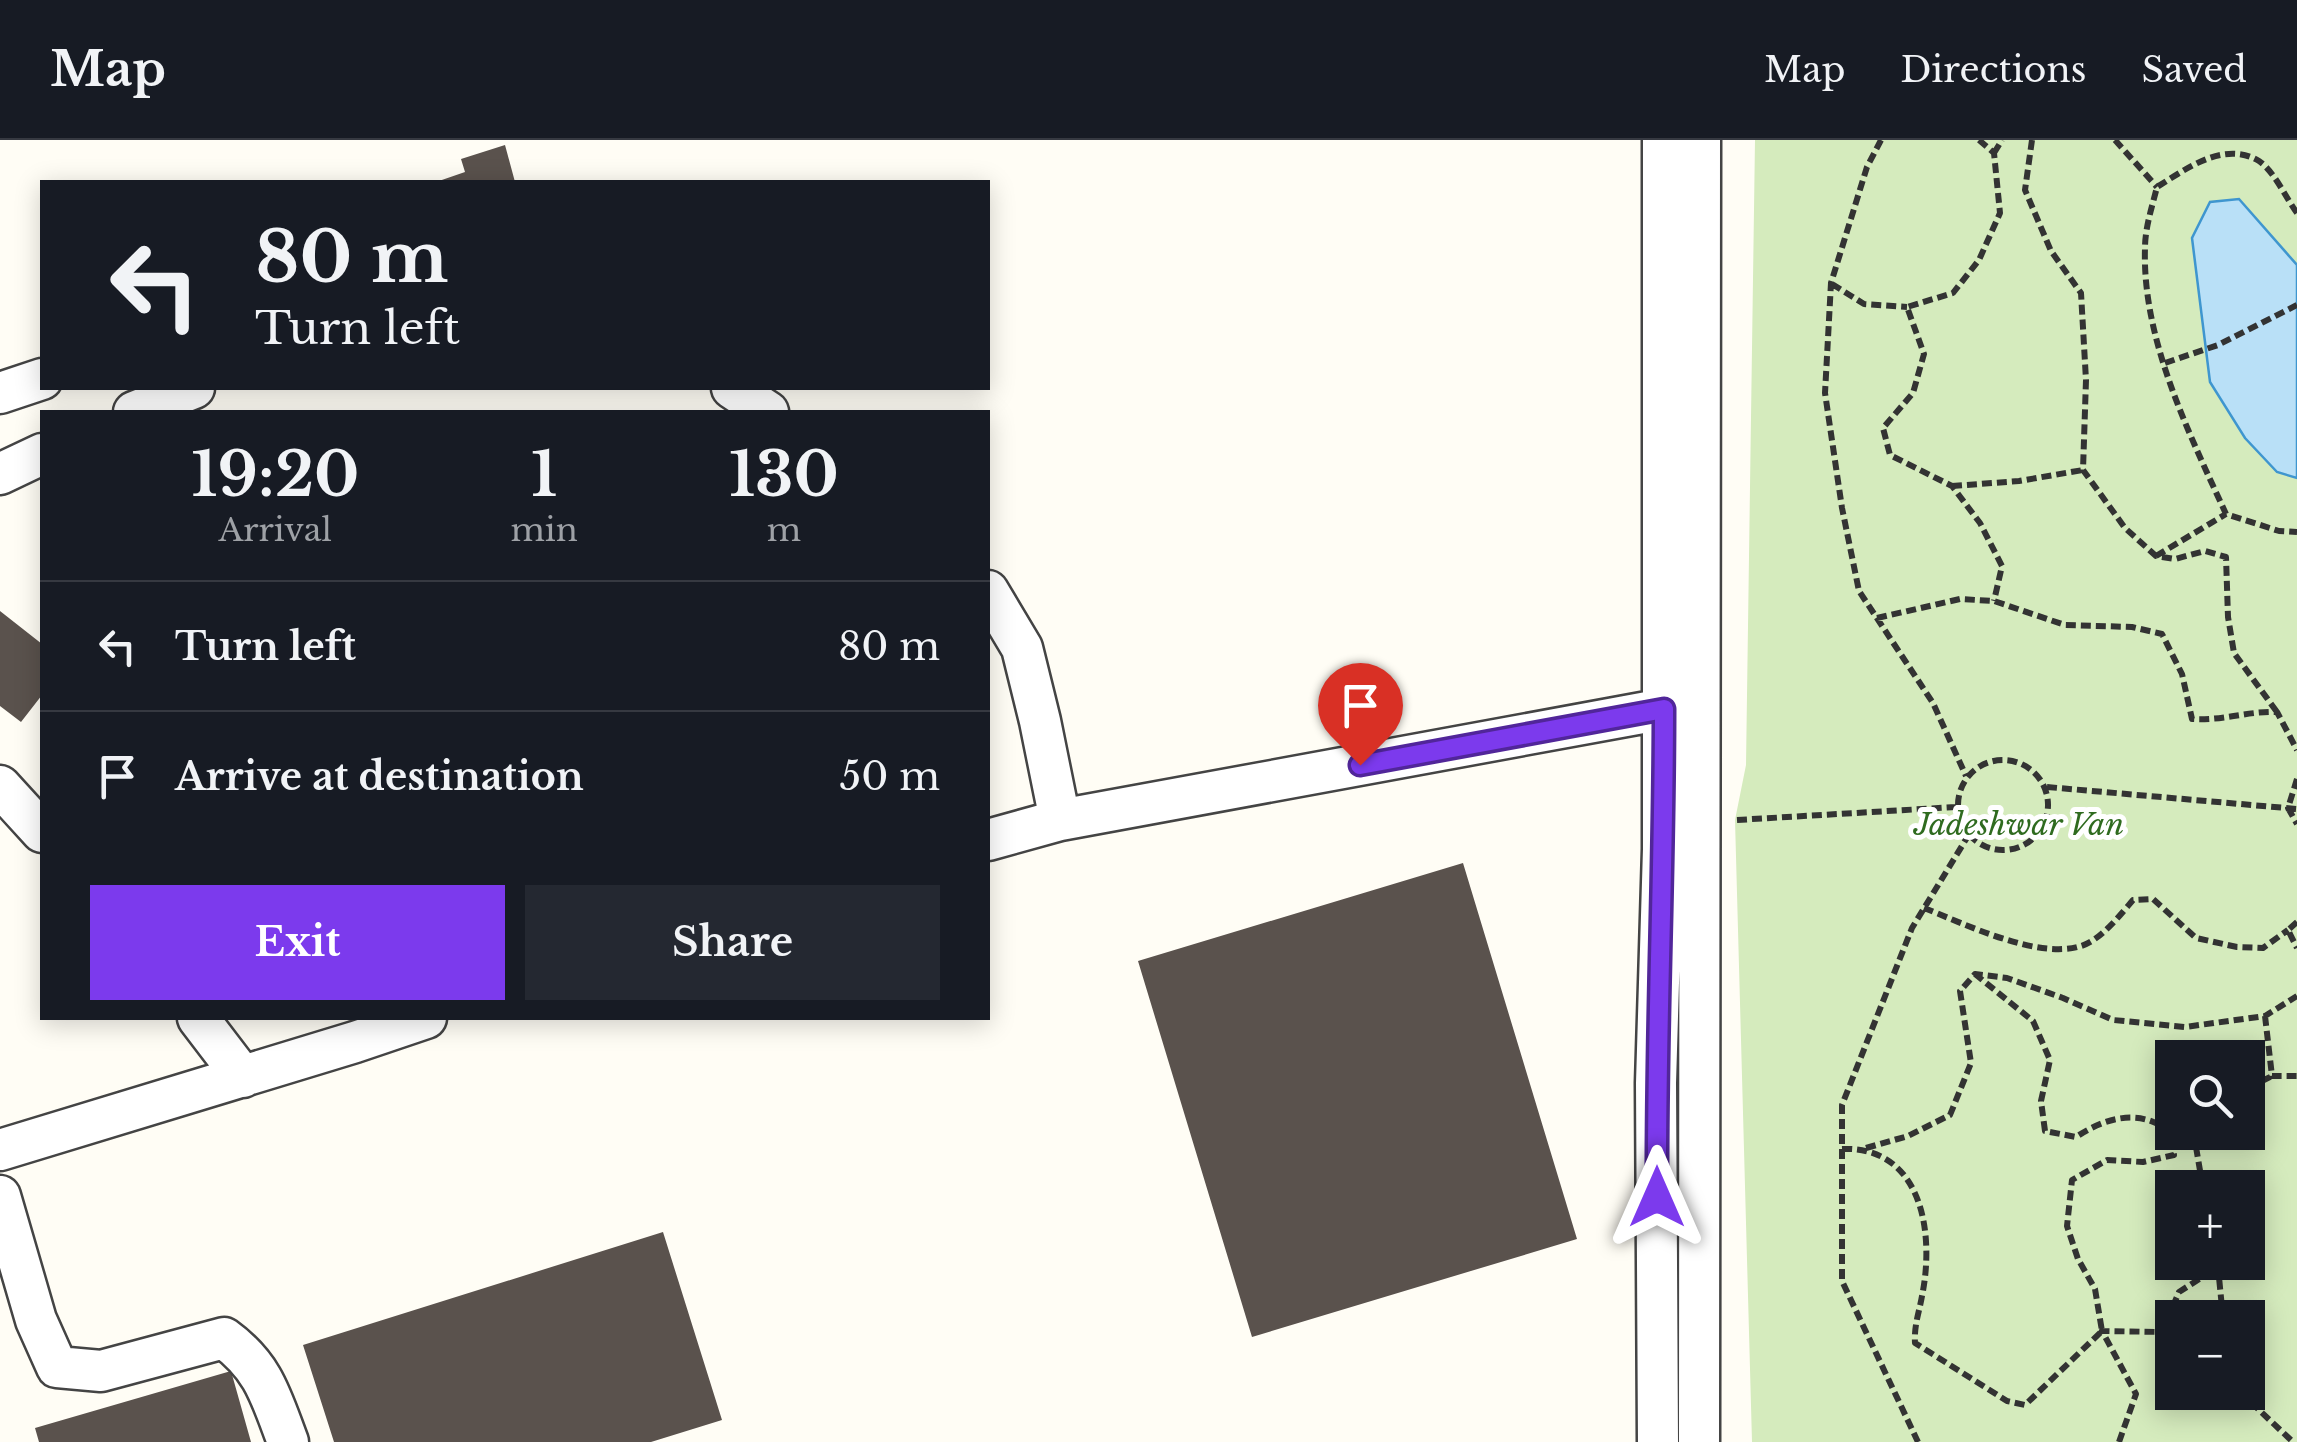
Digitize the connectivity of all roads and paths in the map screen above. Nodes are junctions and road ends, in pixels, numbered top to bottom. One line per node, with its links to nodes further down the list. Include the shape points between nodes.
1 (1663, 140): 31 (street)
2 (1700, 140): 68 (street)
3 (1881, 140): 11 (path, via 1866,167)
4 (1979, 140): 8 (path)
5 (2002, 140): 8 (path)
6 (2032, 140): 22 (path, via 2025,190 2051,252 2081,293)
7 (2115, 140): 9 (path)
8 (1994, 154): 13 (path, via 2000,213 1978,260 1953,293)
9 (2157, 187): 10 (path, via 2229,152 2261,162); 14 (path, via 2144,244 2146,289)
10 (2297, 212)
11 (1832, 283): 13 (path, via 1864,304); 30 (path, via 1826,393 1859,591)
12 (2297, 305): 14 (path)
13 (1907, 307): 24 (path, via 1924,354 1913,393 1882,428 1890,455)
14 (2165, 363): 25 (path)
15 (40, 380): 18 (street)
16 (189, 390): 19 (street)
17 (735, 390): 20 (street)
18 (0, 393)
19 (139, 410)
20 (765, 410)
21 (40, 455): 23 (street)
22 (2083, 470): 24 (path); 27 (path, via 2125,528)
23 (0, 474)
24 (1952, 486): 29 (path, via 2002,566)
25 (2226, 514): 26 (path); 27 (path)
26 (2297, 532)
27 (2156, 556): 32 (path, via 2205,551 2226,558 2234,652)
28 (990, 594): 40 (street, via 1022,648)
29 (1994, 600): 30 (path, via 1960,600); 32 (path, via 2064,625 2162,634 2182,674 2192,719)
30 (1877, 618): 34 (path, via 1933,703)
31 (1664, 709): 40 (street); 67 (street)
32 (2276, 712): 33 (path)
33 (2297, 750)
34 (1966, 776): 37 (path, via 1994,759 2025,764); 38 (path)
35 (2297, 778): 39 (path)
36 (0, 786): 43 (street)
37 (2047, 787): 39 (path); 44 (path, via 2048,820 2028,845 1996,851)
38 (1956, 806): 41 (path); 44 (path)
39 (2292, 808): 42 (path)
40 (1060, 820): 45 (street)
41 (1736, 820)
42 (2297, 824)
43 (40, 830)
44 (1968, 836): 46 (path)
45 (990, 839)
46 (1924, 908): 48 (path, via 2042,948 2082,946 2133,900 2153,899 2196,938 2237,947 2263,948); 59 (path, via 1842,1104)
47 (2297, 922): 48 (path)
48 (2288, 930): 49 (path)
49 (2297, 948)
50 (1975, 974): 52 (path, via 2006,978 2113,1020 2185,1027); 60 (path, via 1960,991 1970,1064 1950,1115); 64 (path, via 2033,1021 2050,1060 2042,1101 2046,1132 2076,1137 2095,1124 2125,1118 2154,1118 2170,1132 2174,1155 2108,1160 2072,1180 2068,1226 2095,1289)
51 (2297, 996): 52 (path)
52 (2265, 1016): 56 (path)
53 (200, 1020): 55 (street)
54 (420, 1020): 55 (street)
55 (242, 1076): 61 (street)
56 (2272, 1076): 57 (path); 58 (path)
57 (2297, 1076)
58 (2265, 1080)
59 (1842, 1148): 60 (path); 69 (path, via 1842,1281)
60 (1864, 1148): 64 (path, via 1896,1164 1918,1198 1926,1235 1915,1343 2007,1401 2026,1405)
61 (0, 1150)
62 (0, 1196): 66 (street, via 36,1320 57,1367 102,1371 224,1338 248,1355)
63 (2196, 1280): 64 (path, via 2179,1292 2162,1332)
64 (2102, 1330): 70 (path, via 2136,1394)
65 (2259, 1410): 71 (path)
66 (288, 1442)
67 (1658, 1442)
68 (1699, 1442)
69 (1918, 1442)
70 (2119, 1442)
71 (2293, 1442)

